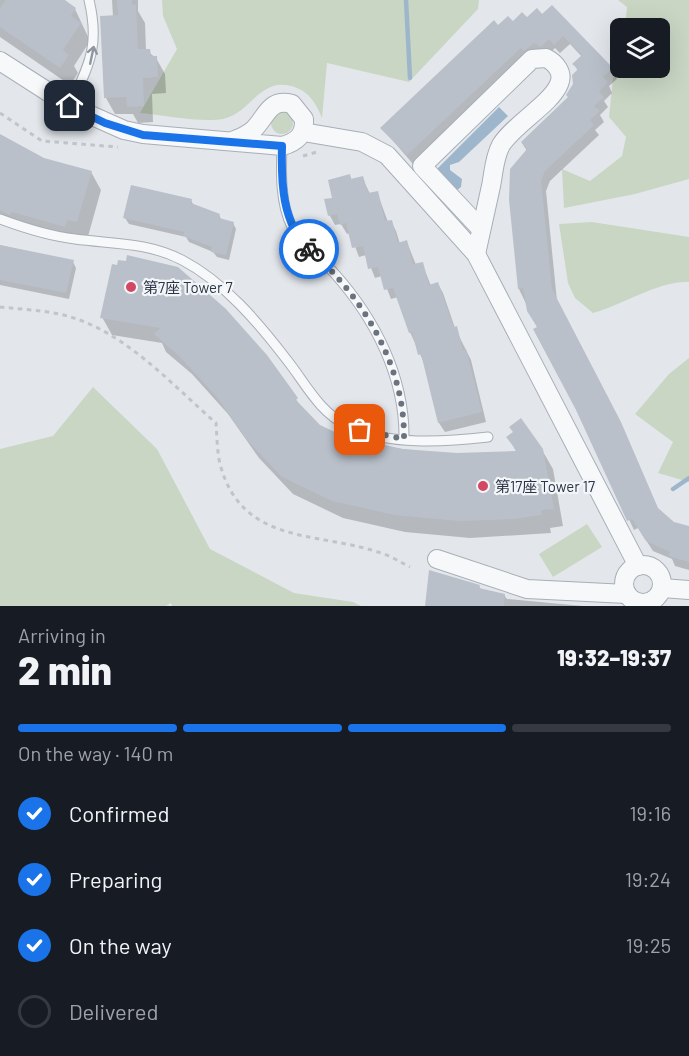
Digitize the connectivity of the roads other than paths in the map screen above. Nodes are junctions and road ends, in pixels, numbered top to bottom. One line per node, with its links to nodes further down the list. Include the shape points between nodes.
1 (89, 0): 3 (lane, one-way to 1, via 93,54)
2 (0, 62): 3 (street)
3 (70, 106): 5 (street, via 143,135)
4 (303, 132): 5 (street, via 304,119 297,108 279,103 267,109 248,134); 6 (street, via 296,141); 9 (street, via 362,142 387,155)
5 (232, 141): 6 (street)
6 (282, 146): 11 (lane, via 282,181 292,226 348,290 374,328 400,394)
7 (0, 219): 11 (lane, via 71,239 140,245 179,259 214,281 256,322 327,412 354,428)
8 (481, 230): 8 (street, via 502,145 558,87 560,73 546,58 532,59 422,166); 9 (street)
9 (476, 254): 13 (street)
10 (488, 437): 11 (lane)
11 (404, 439)
12 (437, 559): 16 (street, via 527,589)
13 (638, 566): 14 (street, via 656,571); 16 (street, via 625,578)
14 (662, 588): 15 (street); 16 (street, via 649,602 637,602)
15 (689, 590)
16 (627, 594)

